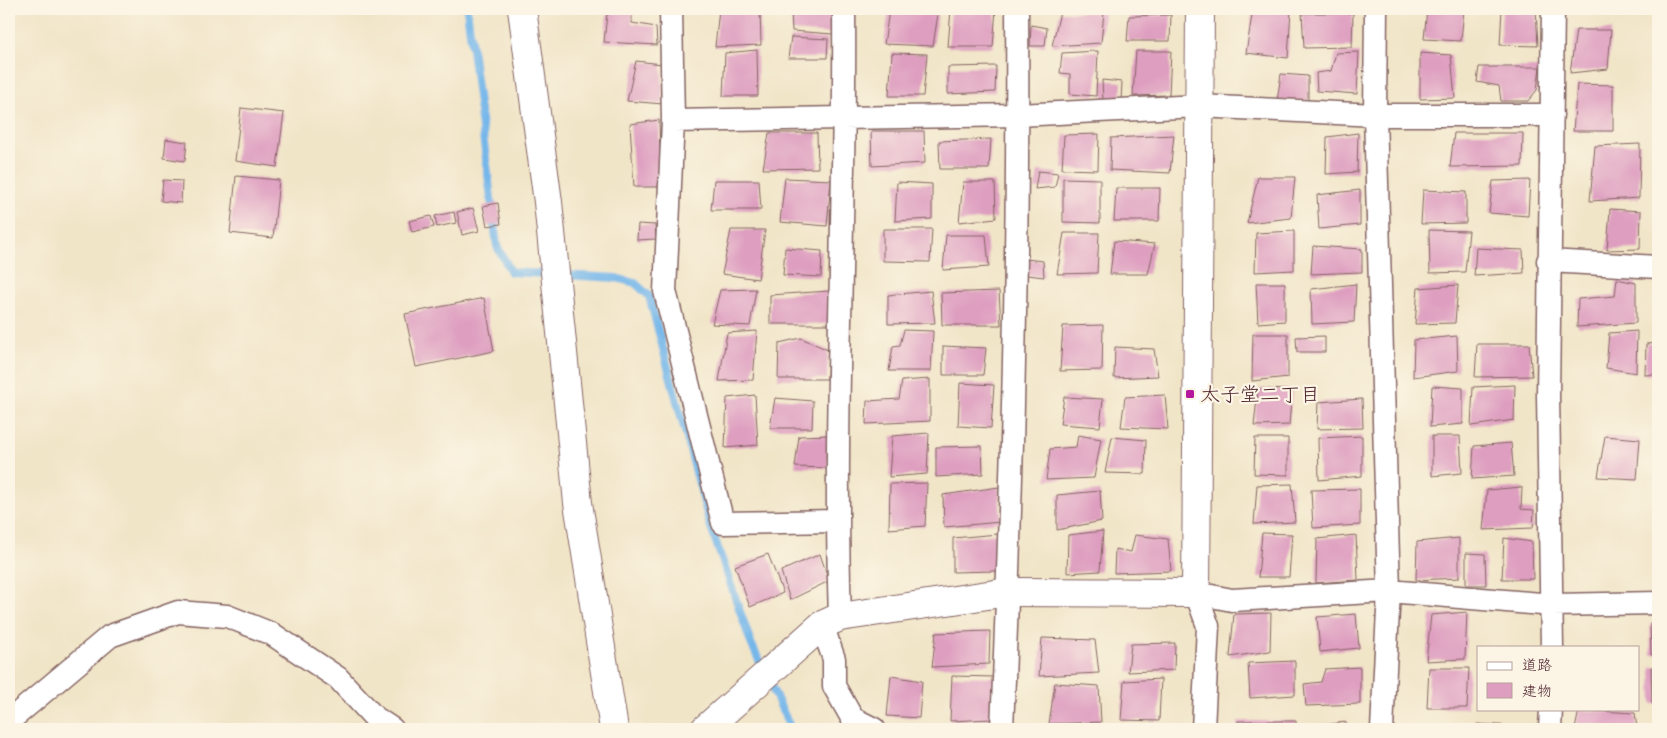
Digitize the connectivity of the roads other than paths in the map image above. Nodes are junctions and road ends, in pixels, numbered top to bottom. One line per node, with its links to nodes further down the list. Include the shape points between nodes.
1 (522, 9): 27 (street, via 554,256 578,503)
2 (671, 9): 13 (street)
3 (844, 9): 12 (street)
4 (1018, 9): 9 (street)
5 (1200, 9): 8 (street)
6 (1376, 9): 10 (street)
7 (1553, 9): 11 (street)
8 (1199, 106): 9 (street); 10 (street); 19 (street)
9 (1018, 115): 12 (street); 18 (street)
10 (1375, 115): 11 (street); 17 (street)
11 (1552, 116): 14 (street)
12 (845, 118): 13 (street); 16 (street)
13 (673, 121): 16 (street, via 665,291 723,523)
14 (1548, 261): 15 (street); 21 (street)
15 (1658, 267)
16 (836, 520): 22 (street)
17 (1389, 591): 19 (street, via 1232,600); 21 (street); 32 (street)
18 (1008, 592): 19 (street); 22 (street); 30 (street)
19 (1196, 593): 31 (street, via 1208,626)
20 (1658, 603): 21 (street)
21 (1553, 605): 23 (street)
22 (831, 621): 28 (street); 29 (street, via 834,686 852,718)
23 (1552, 646)
24 (1551, 710): 33 (street)
25 (9, 720): 26 (street, via 110,636 178,612 227,616 272,634 338,678 374,717)
26 (392, 729)
27 (614, 729)
28 (705, 729)
29 (874, 729)
30 (1002, 729)
31 (1203, 729)
32 (1382, 729)
33 (1550, 729)

